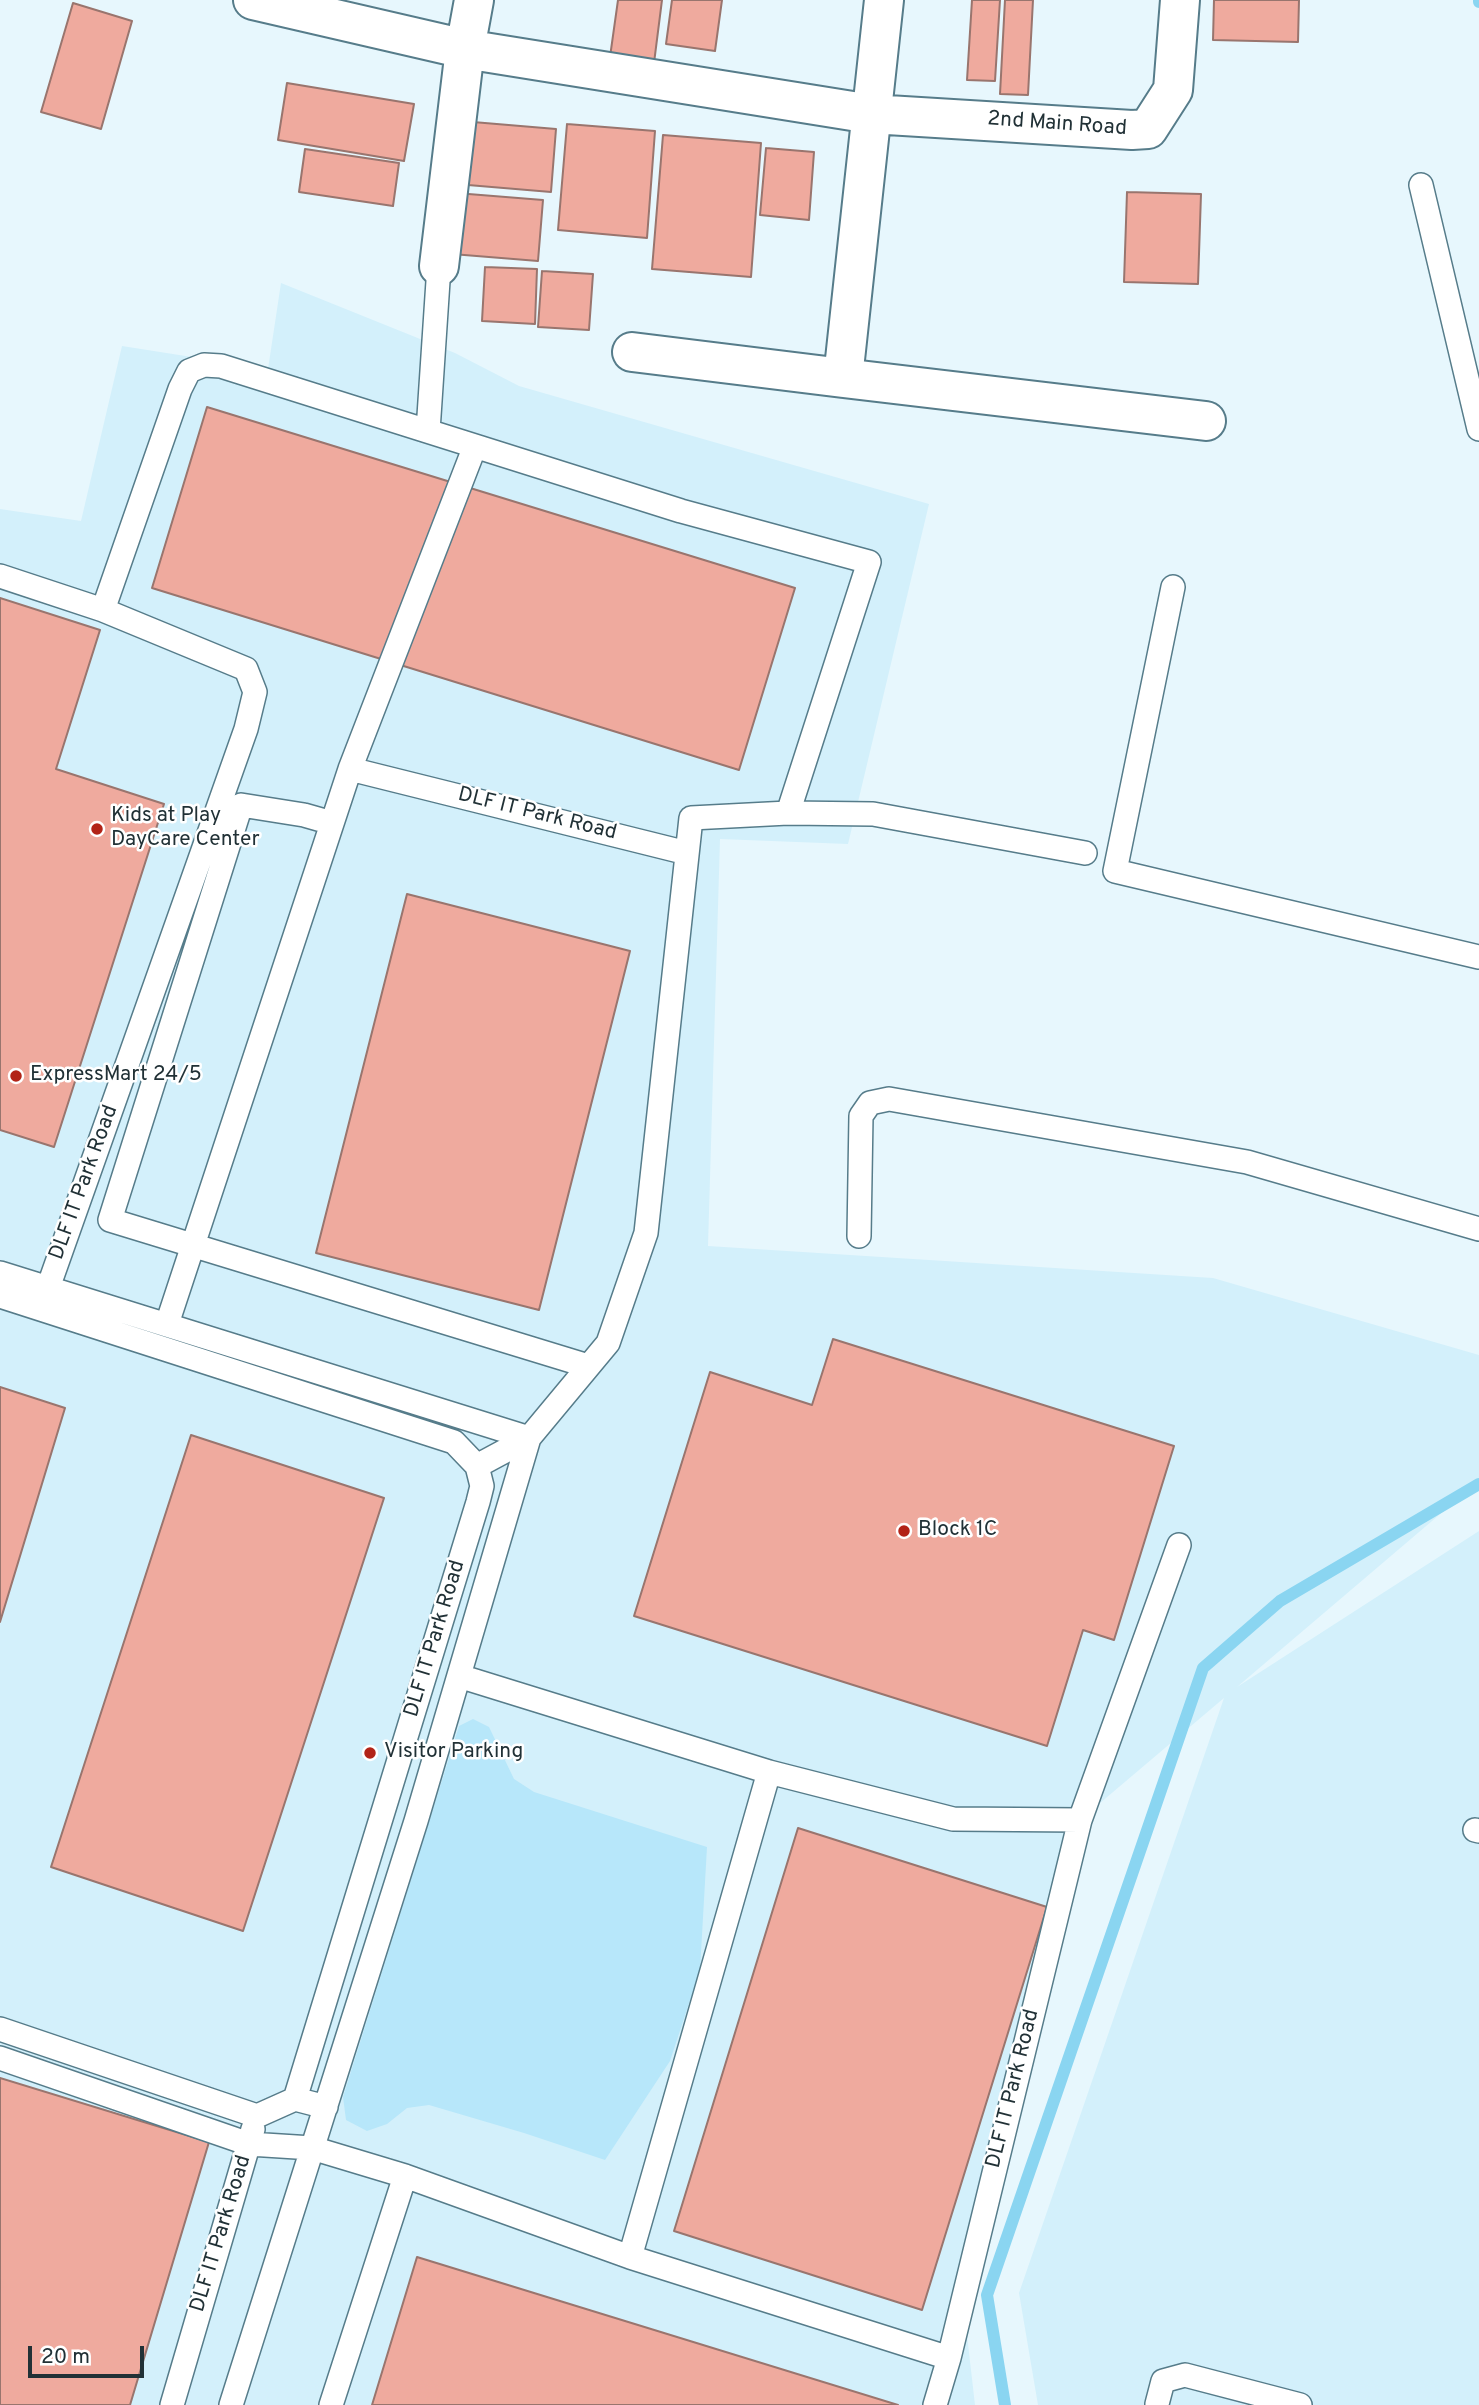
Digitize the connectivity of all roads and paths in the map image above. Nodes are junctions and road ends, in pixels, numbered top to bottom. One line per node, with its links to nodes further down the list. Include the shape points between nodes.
1 (253, 0): 5 (street)
2 (474, 0): 5 (street)
3 (884, 0): 6 (street)
4 (1180, 0): 6 (street, 2nd Main Road, via 1173,90 1148,129)
5 (465, 49): 6 (street); 8 (street)
6 (871, 114): 10 (street)
7 (1421, 185): 12 (lane)
8 (439, 266): 13 (lane)
9 (632, 352): 10 (street)
10 (843, 378): 11 (street)
11 (1206, 421)
12 (1479, 429)
13 (428, 431): 14 (lane); 17 (lane, via 221,366 204,365 189,371)
14 (475, 446): 18 (lane); 19 (lane, via 681,511 869,562)
15 (0, 576): 17 (lane, DLF IT Park Road)
16 (1173, 587): 23 (lane, via 1115,870)
17 (103, 610): 29 (lane, DLF IT Park Road, via 247,669 255,692 246,729)
18 (350, 769): 20 (lane); 21 (lane, DLF IT Park Road)
19 (788, 813): 21 (lane, via 691,818); 22 (lane, via 873,814)
20 (332, 823): 26 (lane); 26 (lane, via 241,805 110,1220)
21 (687, 853): 31 (lane, DLF IT Park Road, via 646,1233 608,1343)
22 (1086, 853)
23 (1479, 957)
24 (1479, 1229): 25 (lane, via 1247,1162 889,1098 870,1103 861,1116)
25 (859, 1236)
26 (192, 1247): 30 (lane); 31 (lane)
27 (0, 1273): 29 (lane, DLF IT Park Road)
28 (0, 1296): 29 (lane, DLF IT Park Road)
29 (45, 1298): 30 (lane, DLF IT Park Road); 33 (lane, DLF IT Park Road, via 454,1442)
30 (167, 1324): 32 (lane, DLF IT Park Road)
31 (588, 1366): 32 (lane, DLF IT Park Road)
32 (528, 1438): 33 (lane, DLF IT Park Road); 35 (lane, DLF IT Park Road)
33 (477, 1466): 37 (lane, DLF IT Park Road, via 482,1486 478,1502)
34 (1179, 1545): 38 (lane, DLF IT Park Road)
35 (459, 1676): 36 (lane, DLF IT Park Road); 39 (lane, DLF IT Park Road)
36 (769, 1772): 38 (lane, DLF IT Park Road, via 953,1819); 48 (lane)
37 (382, 1812): 39 (lane); 42 (lane, DLF IT Park Road)
38 (1080, 1820): 49 (lane, DLF IT Park Road)
39 (415, 1821): 43 (lane, DLF IT Park Road)
40 (0, 2029): 44 (lane)
41 (0, 2058): 45 (lane, DLF IT Park Road)
42 (295, 2099): 43 (lane); 44 (lane)
43 (326, 2107): 46 (lane, DLF IT Park Road)
44 (257, 2116): 45 (lane)
45 (249, 2144): 46 (lane, DLF IT Park Road); 51 (lane, DLF IT Park Road)
46 (312, 2148): 47 (lane, DLF IT Park Road); 52 (lane, DLF IT Park Road)
47 (405, 2176): 48 (lane, DLF IT Park Road); 53 (lane)
48 (630, 2257): 49 (lane, DLF IT Park Road)
49 (949, 2358): 54 (lane, DLF IT Park Road)
50 (1157, 2404): 55 (lane, via 1163,2381 1185,2375)
51 (172, 2405)
52 (231, 2405)
53 (331, 2405)
54 (935, 2405)
55 (1300, 2405)

